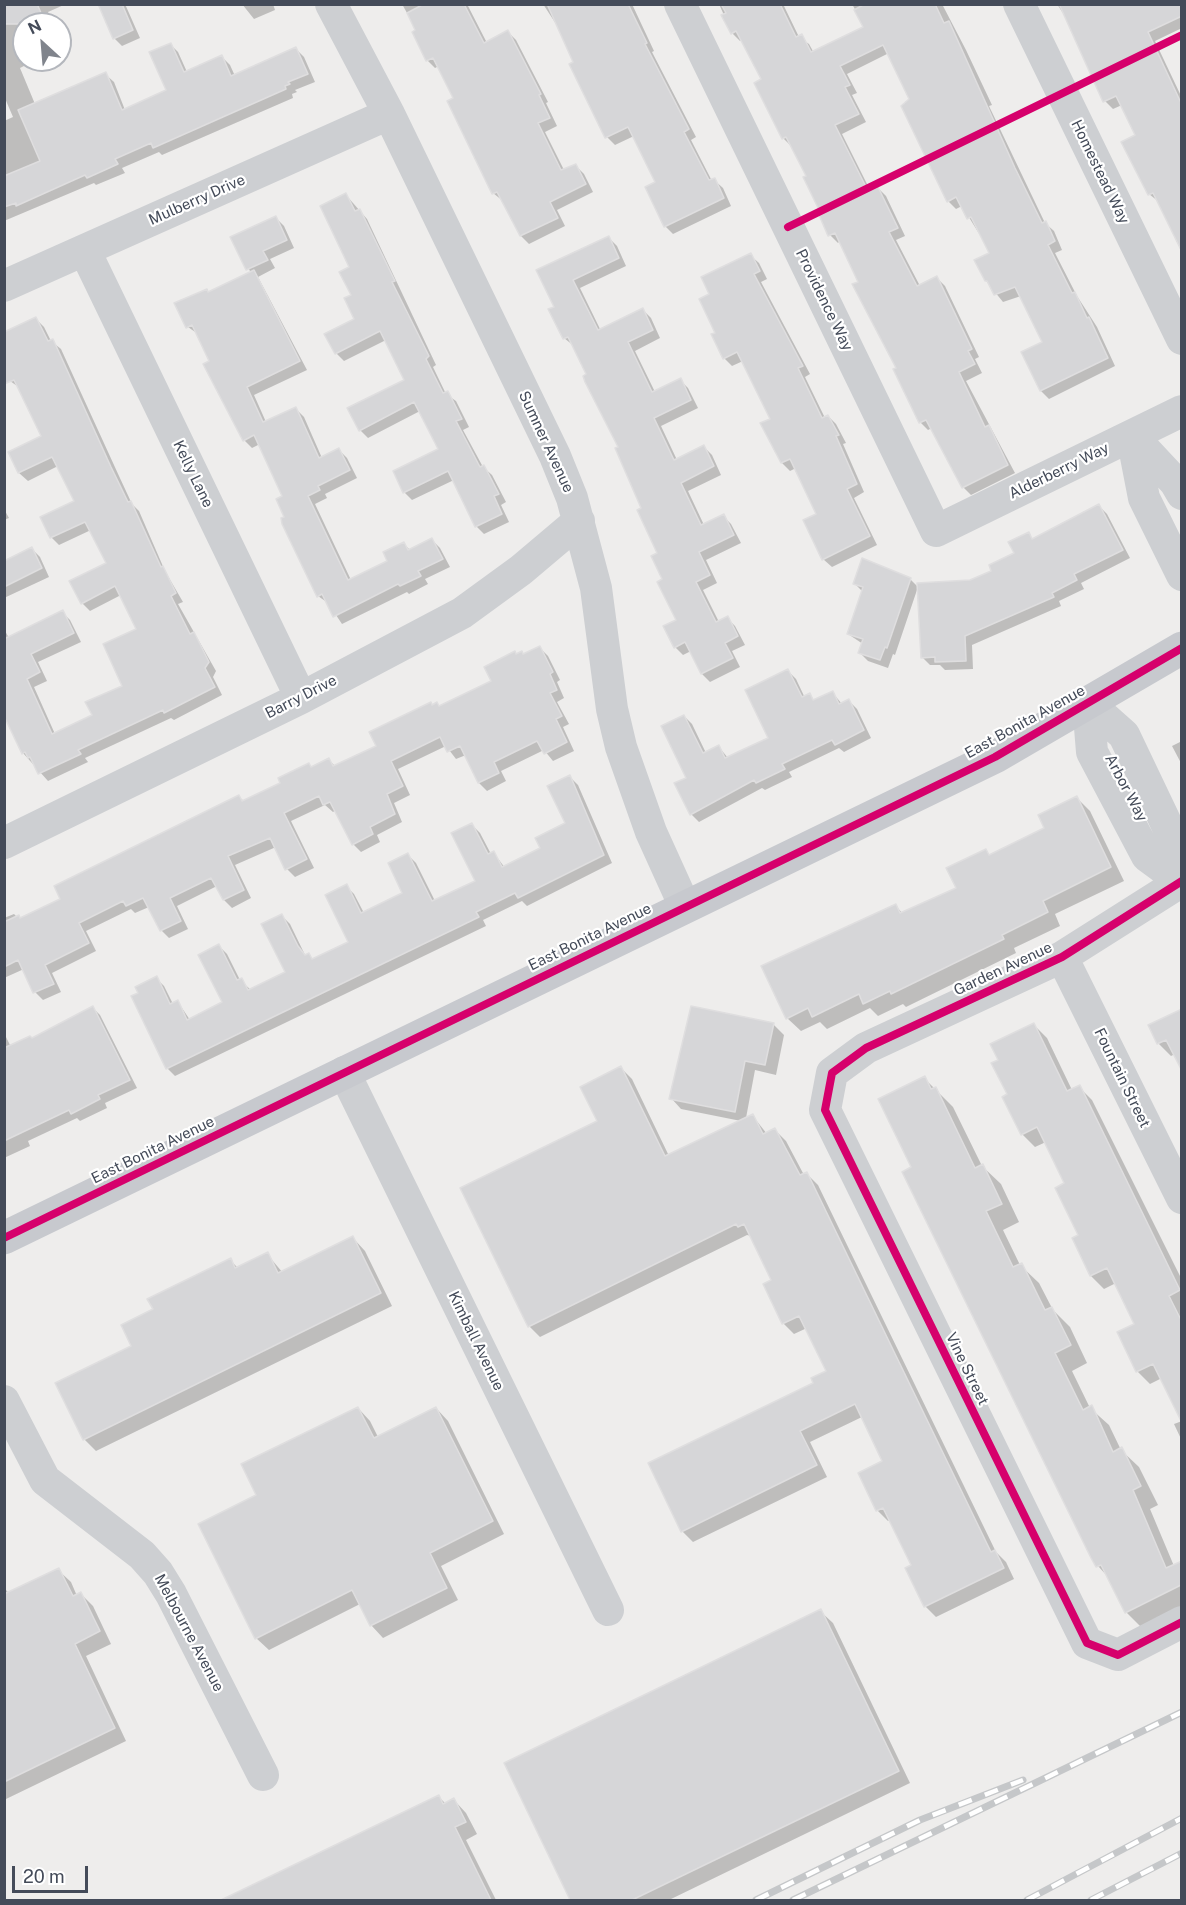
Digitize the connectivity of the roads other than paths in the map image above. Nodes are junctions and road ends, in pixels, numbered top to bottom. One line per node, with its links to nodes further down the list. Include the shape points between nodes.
1 (331, 4): 4 (street, Sumner Avenue)
2 (680, 4): 12 (street, Providence Way)
3 (1019, 4): 7 (street, Homestead Way)
4 (389, 114): 5 (street, Mulberry Drive); 11 (street, Sumner Avenue, via 555,456)
5 (84, 251): 6 (street, Mulberry Drive); 15 (street, Kelly Lane)
6 (4, 286)
7 (1182, 339)
8 (1182, 411): 9 (street, Alderberry Way)
9 (1132, 436): 10 (street); 12 (street, Alderberry Way); 13 (street, via 1144,498)
10 (1182, 494)
11 (579, 521): 15 (street, Barry Drive, via 462,613); 19 (street, Sumner Avenue, via 596,588 621,747 651,832)
12 (936, 531)
13 (1182, 575)
14 (1182, 648): 16 (main road, East Bonita Avenue)
15 (301, 698): 17 (street, Barry Drive)
16 (1088, 703): 18 (street, Arbor Way, via 1124,735 1176,844); 19 (main road, East Bonita Avenue, via 995,757)
17 (4, 843)
18 (1181, 881): 20 (street, Garden Avenue)
19 (685, 907): 21 (main road, East Bonita Avenue)
20 (1062, 957): 22 (street, Garden Avenue, via 866,1048); 23 (street, Fountain Street)
21 (344, 1072): 24 (main road, East Bonita Avenue); 26 (street, Kimball Avenue)
22 (832, 1073): 27 (street, Vine Street, via 825,1110 1086,1643 1118,1655)
23 (1182, 1198)
24 (4, 1238)
25 (4, 1401): 28 (street, Melbourne Avenue, via 45,1480 142,1555 158,1573)
26 (608, 1611)
27 (1182, 1622)
28 (263, 1775)

